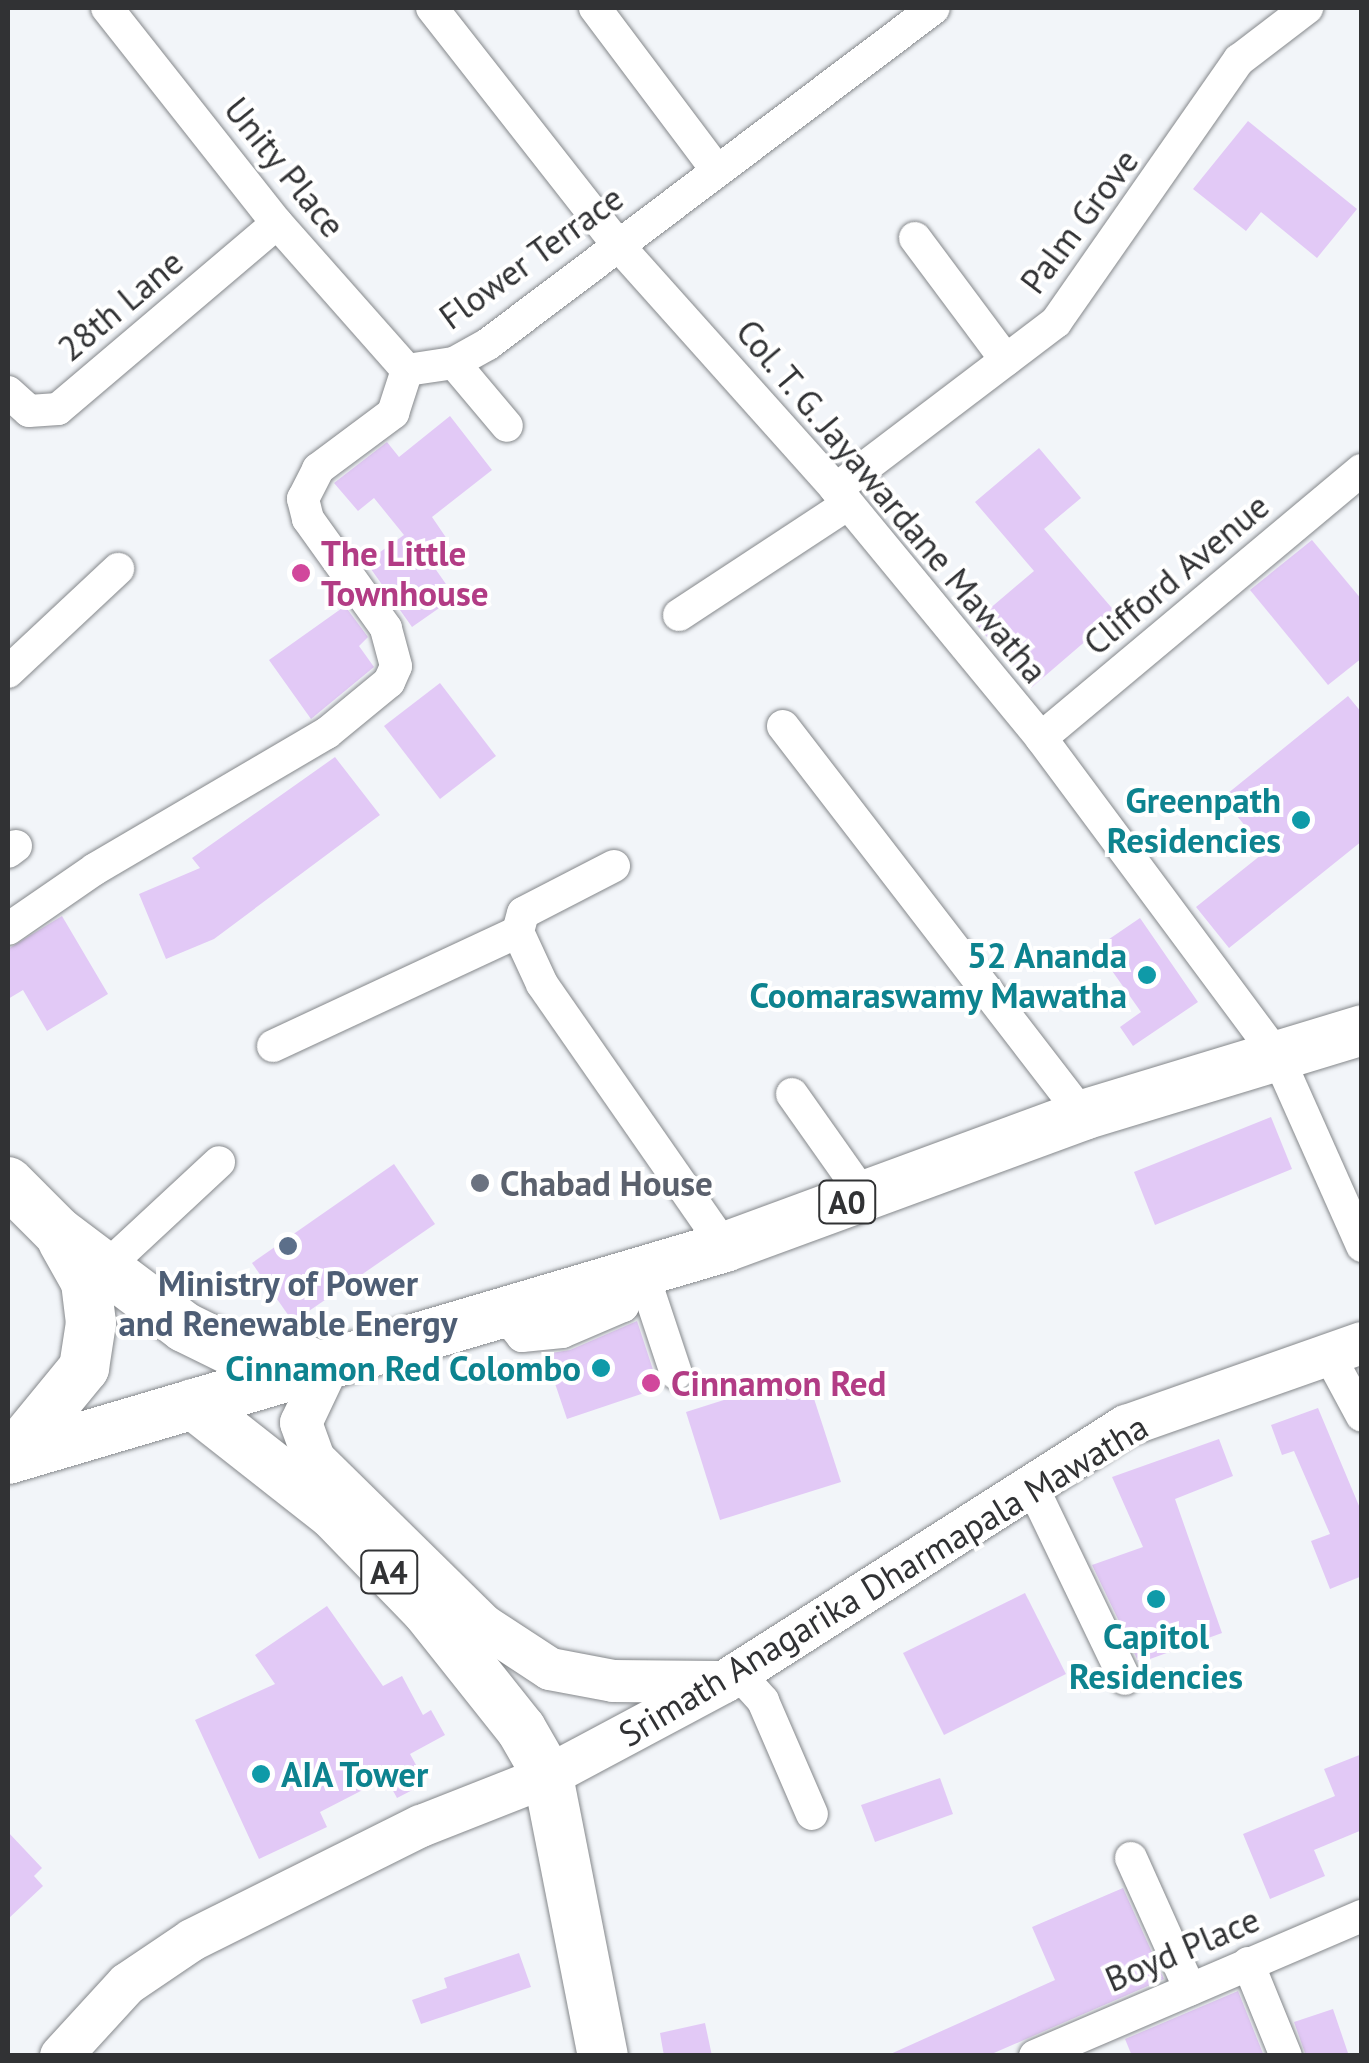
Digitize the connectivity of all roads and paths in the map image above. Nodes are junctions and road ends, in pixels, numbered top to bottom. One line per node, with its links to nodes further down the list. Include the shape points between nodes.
1 (108, 8): 7 (street, Unity Place)
2 (432, 8): 9 (street, Col. T. G. Jayawardane Mawatha)
3 (595, 8): 6 (street)
4 (934, 8): 6 (street, Flower Terrace)
5 (1306, 8): 10 (street, Palm Grove, via 1239,60 1056,322)
6 (716, 169): 9 (street, Flower Terrace)
7 (277, 223): 12 (street, Unity Place); 13 (street, 28th Lane, via 58,410 28,411)
8 (915, 238): 10 (street)
9 (618, 245): 11 (street, Flower Terrace); 16 (street, Col. T. G. Jayawardane Mawatha)
10 (1006, 360): 16 (street, Palm Grove)
11 (454, 363): 12 (street, Flower Terrace); 14 (street)
12 (406, 370): 23 (street, via 393,413 318,469 303,499 308,519 386,628 396,666 389,682 327,733 96,869)
13 (8, 392)
14 (507, 426)
15 (1362, 470): 21 (street, Clifford Avenue)
16 (842, 496): 18 (street, Palm Grove); 21 (street, Col. T. G. Jayawardane Mawatha)
17 (118, 569): 19 (street)
18 (679, 615)
19 (8, 672)
20 (783, 726): 29 (street)
21 (1041, 738): 27 (street, Col. T. G. Jayawardane Mawatha)
22 (614, 866): 24 (street, via 523,913)
23 (8, 930)
24 (518, 932): 26 (street); 35 (street, via 542,984)
25 (1362, 1030): 27 (highway, A0)
26 (273, 1046)
27 (1278, 1056): 29 (highway, A0); 34 (street, Col. T. G. Jayawardane Mawatha)
28 (792, 1094): 32 (street)
29 (1083, 1115): 32 (highway, A0)
30 (219, 1162): 36 (street)
31 (8, 1182): 33 (highway)
32 (864, 1196): 35 (highway, A0)
33 (58, 1232): 36 (highway); 43 (highway, via 86,1282 92,1324 84,1368)
34 (1362, 1246)
35 (725, 1247): 37 (highway, A0)
36 (104, 1268): 39 (highway, via 174,1321 237,1353)
37 (633, 1274): 39 (highway, A0); 40 (street)
38 (1345, 1349): 42 (street); 44 (main road, Srimath Anagarika Dharmapala Mawatha, via 1126,1426)
39 (329, 1364): 41 (highway, A0); 45 (main road, via 301,1423 314,1458 483,1625 550,1669 613,1682)
40 (676, 1373)
41 (192, 1404): 43 (highway, A0); 47 (highway, A4, via 334,1515 426,1611 503,1702)
42 (1362, 1416)
43 (9, 1459)
44 (1032, 1486): 45 (main road, Srimath Anagarika Dharmapala Mawatha); 46 (street)
45 (731, 1678): 47 (main road, Srimath Anagarika Dharmapala Mawatha); 48 (street, via 763,1701)
46 (1125, 1680)
47 (548, 1776): 53 (main road, Srimath Anagarika Dharmapala Mawatha, via 421,1826 192,1940 127,1984); 54 (highway, A4)
48 (812, 1814)
49 (1130, 1858): 52 (street)
50 (1362, 1916): 51 (street, Boyd Place)
51 (1248, 1964): 52 (street, Boyd Place); 56 (street)
52 (1190, 1989): 55 (street, Boyd Place)
53 (62, 2056)
54 (603, 2056)
55 (1035, 2056)
56 (1286, 2056)

